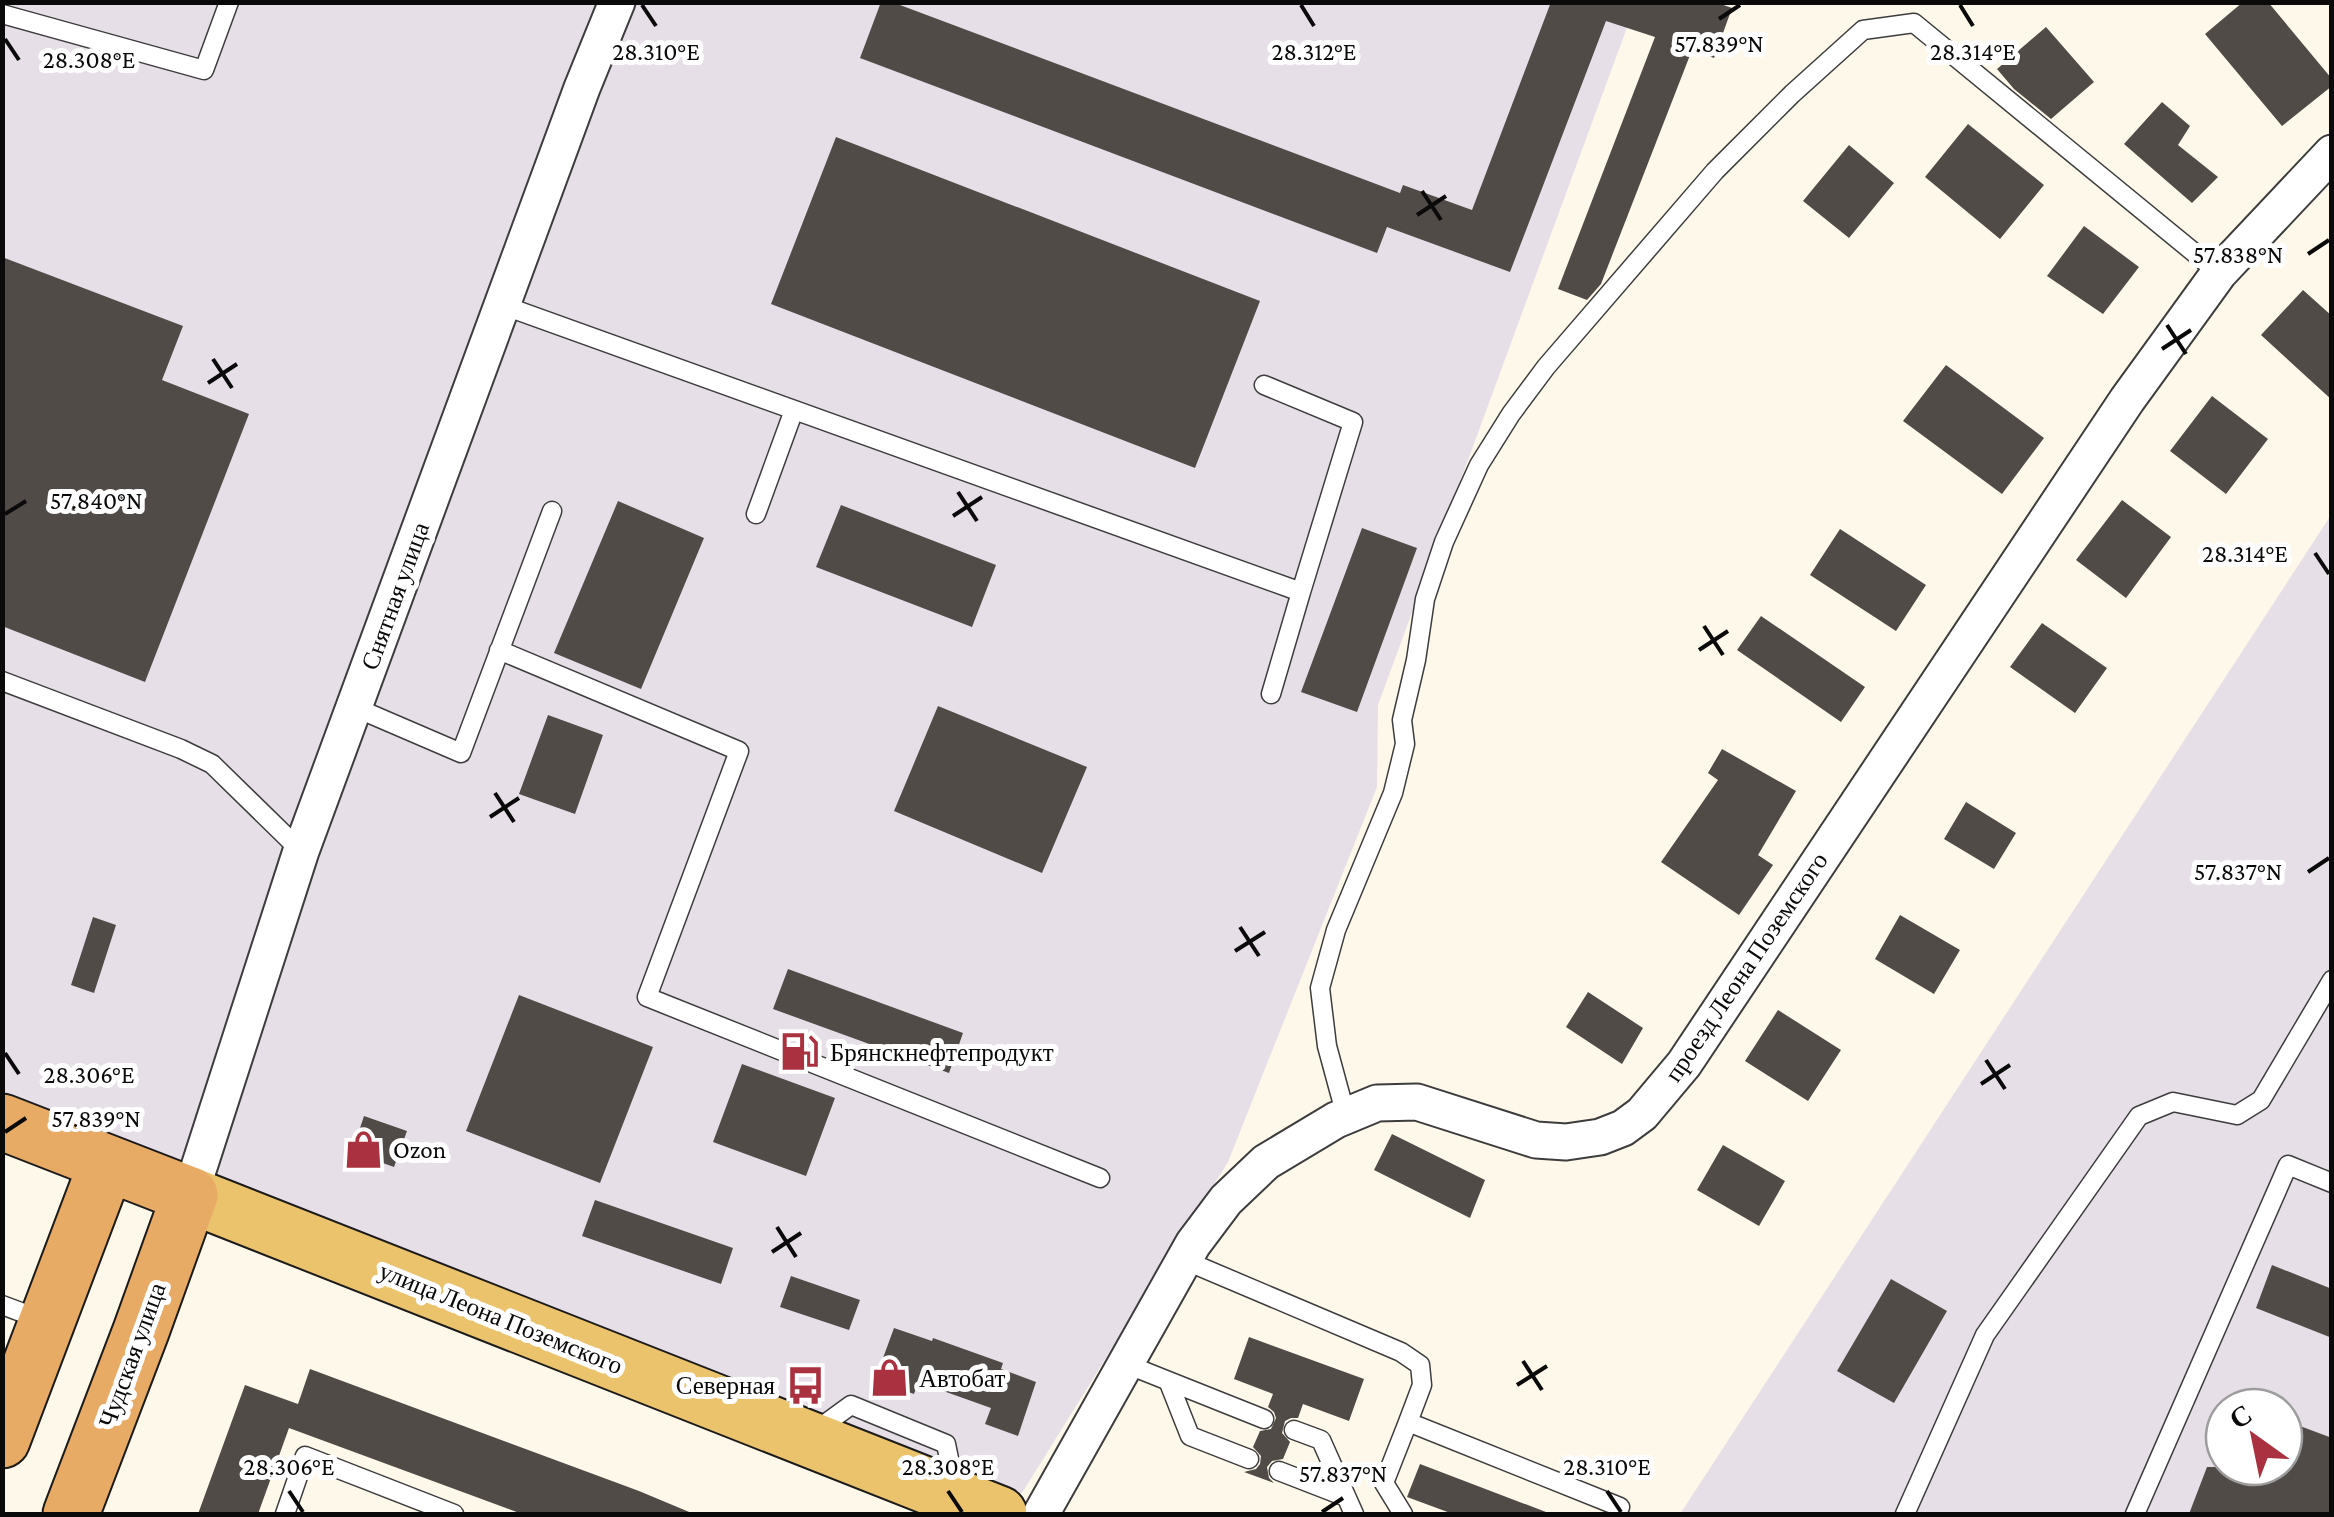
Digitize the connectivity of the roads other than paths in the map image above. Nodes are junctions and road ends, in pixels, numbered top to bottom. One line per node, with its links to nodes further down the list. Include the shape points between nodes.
1 (229, 2): 3 (lane, via 204,70)
2 (617, 2): 6 (street, Снятная улица)
3 (2, 14)
4 (2332, 154): 5 (street, проезд Леона Поземского)
5 (2220, 273): 18 (street, проезд Леона Поземского, via 2127,400 1684,1064 1642,1114 1600,1137 1566,1142 1536,1140 1417,1102 1377,1103); 18 (lane, via 1914,22 1863,30 1792,94 1546,367 1479,465 1444,542 1425,599 1393,793 1336,930 1320,988)
6 (502, 306): 8 (lane); 15 (street, Снятная улица)
7 (1264, 385): 11 (lane, via 1354,422)
8 (794, 410): 10 (lane); 11 (lane)
9 (552, 511): 12 (lane)
10 (756, 514)
11 (1301, 592): 14 (lane)
12 (500, 650): 15 (lane, via 460,754); 21 (lane, via 738,751 647,997)
13 (2, 681): 16 (lane, via 212,764)
14 (1271, 694)
15 (354, 707): 16 (street, Снятная улица)
16 (301, 851): 23 (street, Снятная улица)
17 (2332, 980): 42 (lane, via 2262,1100 2238,1115 2173,1102 2138,1116 1985,1335)
18 (1346, 1116): 24 (street, проезд Леона Поземского, via 1266,1162 1226,1200)
19 (2, 1122): 20 (highway, улица Леона Поземского)
20 (107, 1163): 23 (highway, улица Леона Поземского); 25 (highway)
21 (1100, 1178)
22 (2332, 1184): 43 (lane, via 2288,1165)
23 (190, 1196): 34 (main road, улица Леона Поземского); 36 (highway, Чудская улица)
24 (1184, 1260): 26 (street, проезд Леона Поземского); 29 (lane, via 1420,1365 1422,1385)
25 (25, 1313): 31 (highway)
26 (1126, 1364): 27 (lane); 39 (street, проезд Леона Поземского)
27 (1169, 1383): 28 (lane); 32 (lane, via 1190,1436)
28 (1264, 1419)
29 (1408, 1422): 40 (lane, via 1384,1483); 41 (lane, via 1620,1507)
30 (1294, 1430): 35 (lane, via 1320,1440)
31 (2, 1440)
32 (1249, 1459)
33 (1279, 1471): 35 (lane)
34 (978, 1506)
35 (1350, 1506)
36 (72, 1514)
37 (285, 1514): 38 (lane, via 305,1456)
38 (454, 1514)
39 (1042, 1514)
40 (1403, 1514)
41 (1617, 1514)
42 (1905, 1514)
43 (2134, 1514)

